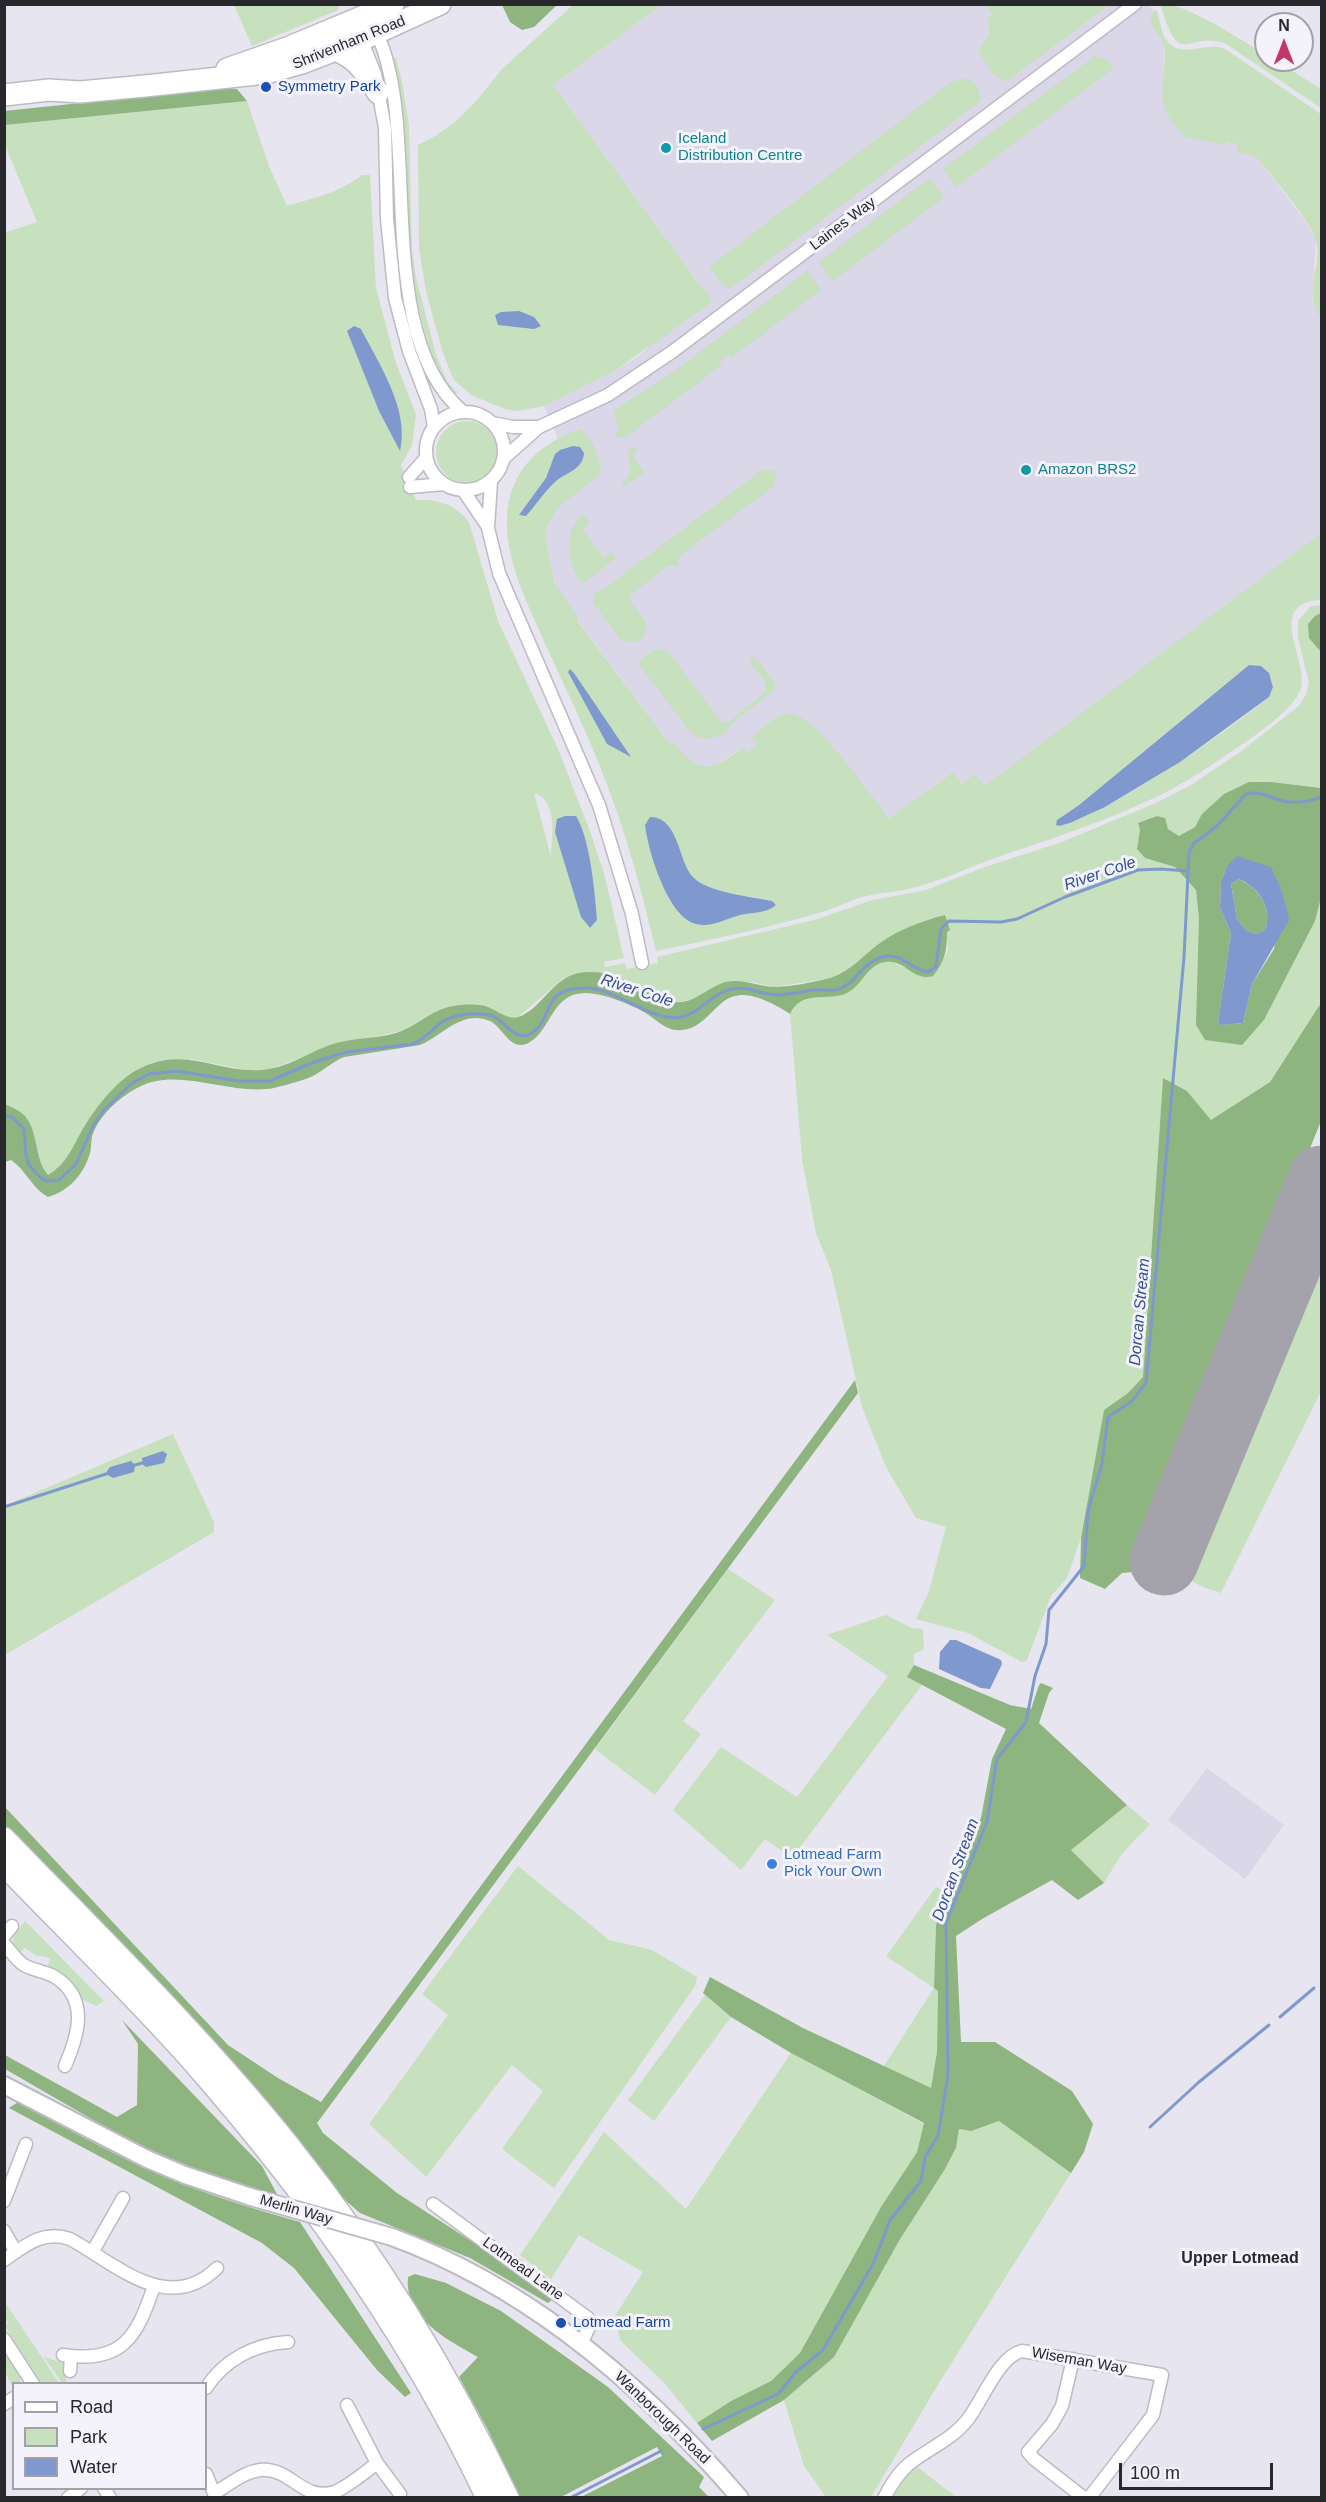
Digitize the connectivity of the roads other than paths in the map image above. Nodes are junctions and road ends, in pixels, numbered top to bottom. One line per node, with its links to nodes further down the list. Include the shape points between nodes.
1 (393, 4): 4 (highway, Shrivenham Road)
2 (441, 4): 4 (highway, Shrivenham Road)
3 (1136, 4): 12 (street, Laines Way, via 648,369 608,395)
4 (363, 31): 5 (highway, Shrivenham Road); 6 (highway, Shrivenham Road); 7 (street); 9 (street, via 386,57 396,104 403,250 413,315 436,382)
5 (335, 50): 6 (highway, Shrivenham Road, via 266,73); 7 (highway, via 355,60)
6 (183, 82): 8 (highway, Shrivenham Road, via 80,92 59,99)
7 (378, 93): 11 (street, via 386,141 391,275 401,322)
8 (14, 98)
9 (463, 412): 10 (street); 11 (street, via 447,416)
10 (492, 423): 12 (street, Laines Way); 14 (street, via 502,439)
11 (434, 427): 13 (street)
12 (539, 427): 14 (street, Laines Way)
13 (426, 458): 16 (street, via 431,471); 16 (street, via 410,482)
14 (503, 459): 15 (street)
15 (491, 481): 17 (street); 18 (street)
16 (444, 484): 17 (street)
17 (463, 490): 18 (street)
18 (488, 528): 19 (street, via 504,589 599,805)
19 (642, 963)
20 (4, 1838): 49 (highway, via 200,2042 291,2148 411,2319)
21 (4, 1865): 48 (highway, via 191,2060 326,2226 395,2330 450,2424)
22 (4, 1944): 23 (street, via 23,1964 61,1981 73,1996 79,2029)
23 (64, 2066)
24 (4, 2085): 37 (street, Merlin Way, bridge, via 185,2175 392,2237 442,2256)
25 (26, 2145): 27 (street)
26 (123, 2198): 30 (street)
27 (4, 2201)
28 (433, 2204): 37 (street, Lotmead Lane, via 588,2318 591,2323)
29 (4, 2231): 31 (street)
30 (93, 2251): 31 (street, via 57,2235 36,2240); 34 (street)
31 (16, 2252): 32 (street)
32 (4, 2260)
33 (217, 2268): 34 (street, via 193,2286)
34 (154, 2286): 39 (street, via 140,2325 123,2344 96,2356 67,2355)
35 (4, 2339): 40 (street)
36 (288, 2342): 41 (street, via 269,2344 238,2356)
37 (581, 2344): 50 (street, Wanborough Road, via 673,2425)
38 (1073, 2359): 51 (street, Wiseman Way, via 1022,2351 1010,2356 960,2429 908,2465); 52 (street, via 1062,2406 1028,2452); 52 (street, Wiseman Way, via 1162,2375 1153,2415)
39 (70, 2371)
40 (32, 2382)
41 (207, 2387)
42 (347, 2405): 43 (street)
43 (377, 2463): 45 (street); 47 (street, via 335,2492)
44 (207, 2476): 46 (street)
45 (400, 2494)
46 (215, 2495): 47 (street, via 249,2473 263,2470 282,2474)
47 (317, 2497)
48 (487, 2498)
49 (508, 2498)
50 (740, 2498)
51 (884, 2498)
52 (1086, 2498)

